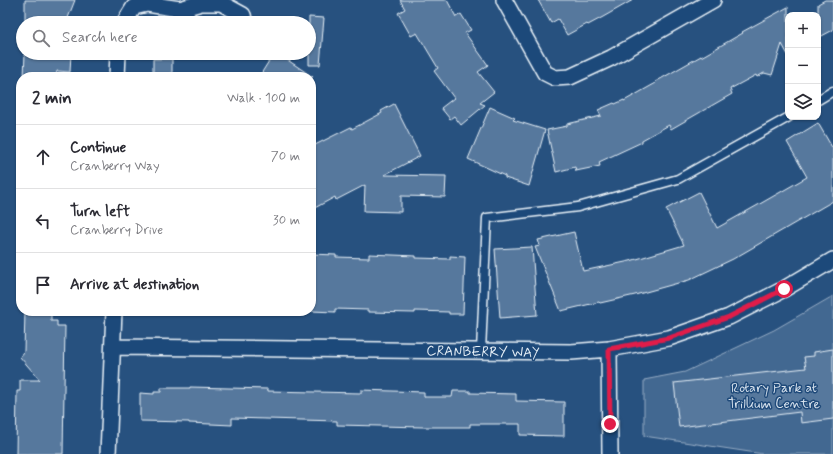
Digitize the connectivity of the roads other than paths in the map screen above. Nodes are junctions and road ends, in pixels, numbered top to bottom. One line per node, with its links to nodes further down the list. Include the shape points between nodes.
1 (504, 0): 2 (street, via 545,73 555,78 570,77 611,58)
2 (713, 0)
3 (180, 9): 4 (street, via 147,4 134,7); 5 (street); 6 (street, via 201,3 221,3)
4 (128, 16)
5 (186, 16)
6 (243, 16)
7 (118, 60): 8 (street)
8 (117, 72)
9 (833, 91): 10 (lane)
10 (821, 98)
11 (785, 119): 16 (lane, via 678,179 578,207 487,218)
12 (833, 260): 15 (street, CRANBERRY WAY, via 729,317 669,338)
13 (114, 316): 14 (street)
14 (113, 347): 16 (street, CRANBERRY WAY); 17 (street)
15 (609, 349): 16 (street, CRANBERRY WAY, via 571,352); 18 (street)
16 (481, 351)
17 (108, 454)
18 (610, 454)

